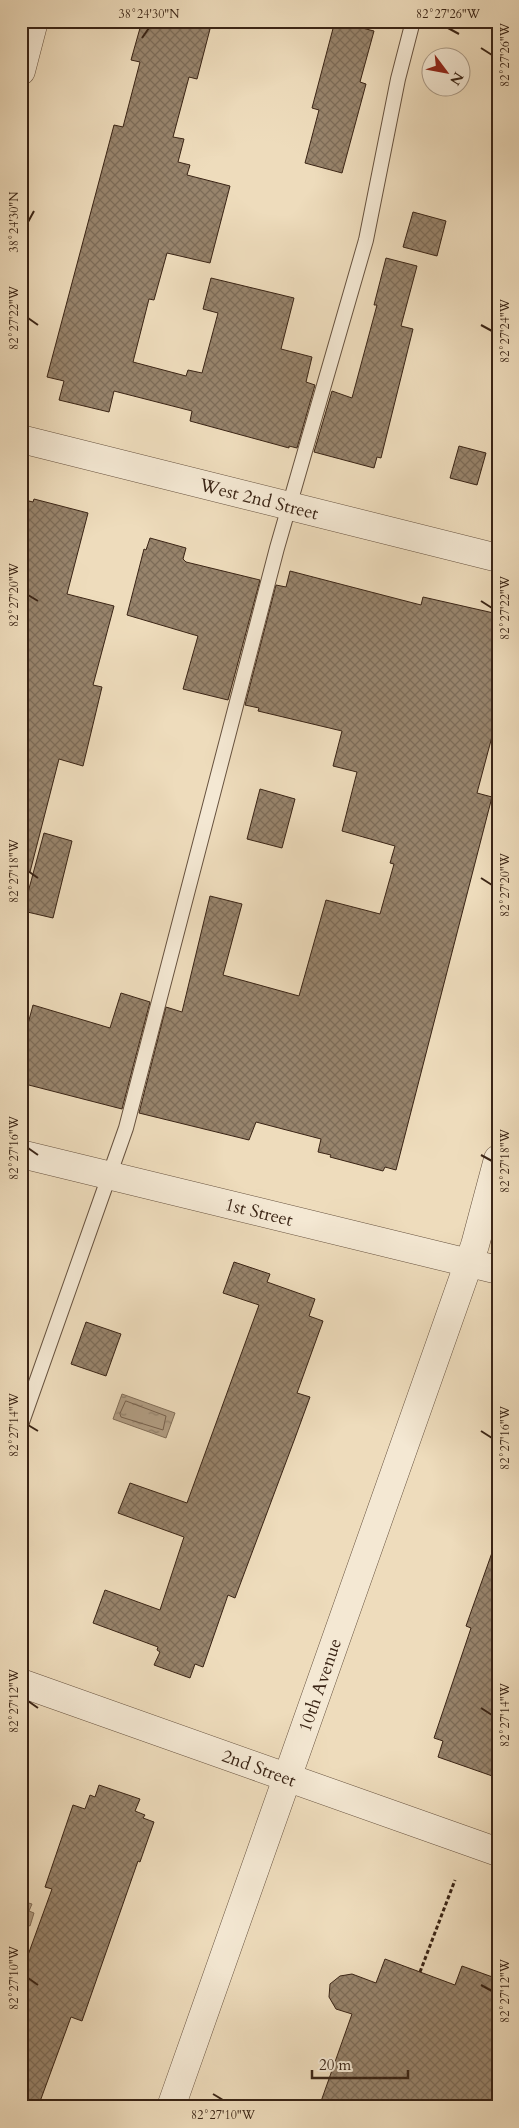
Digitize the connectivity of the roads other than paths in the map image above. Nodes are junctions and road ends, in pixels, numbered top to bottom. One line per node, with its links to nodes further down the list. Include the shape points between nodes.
1 (34, 21): 3 (street)
2 (413, 21): 5 (lane, via 366,240)
3 (21, 71)
4 (21, 439): 5 (street, West 2nd Street)
5 (289, 506): 6 (street, West 2nd Street); 9 (lane, via 131,1109)
6 (498, 558)
7 (21, 1154): 9 (street, 1st Street)
8 (498, 1158): 10 (street, 10th Avenue)
9 (110, 1176): 10 (street, 1st Street); 12 (lane)
10 (469, 1262): 11 (street, 1st Street); 14 (street, 10th Avenue)
11 (498, 1270)
12 (21, 1425)
13 (21, 1683): 14 (street, 2nd Street)
14 (287, 1778): 15 (street, 2nd Street); 16 (street, 10th Avenue)
15 (498, 1852)
16 (170, 2107)

